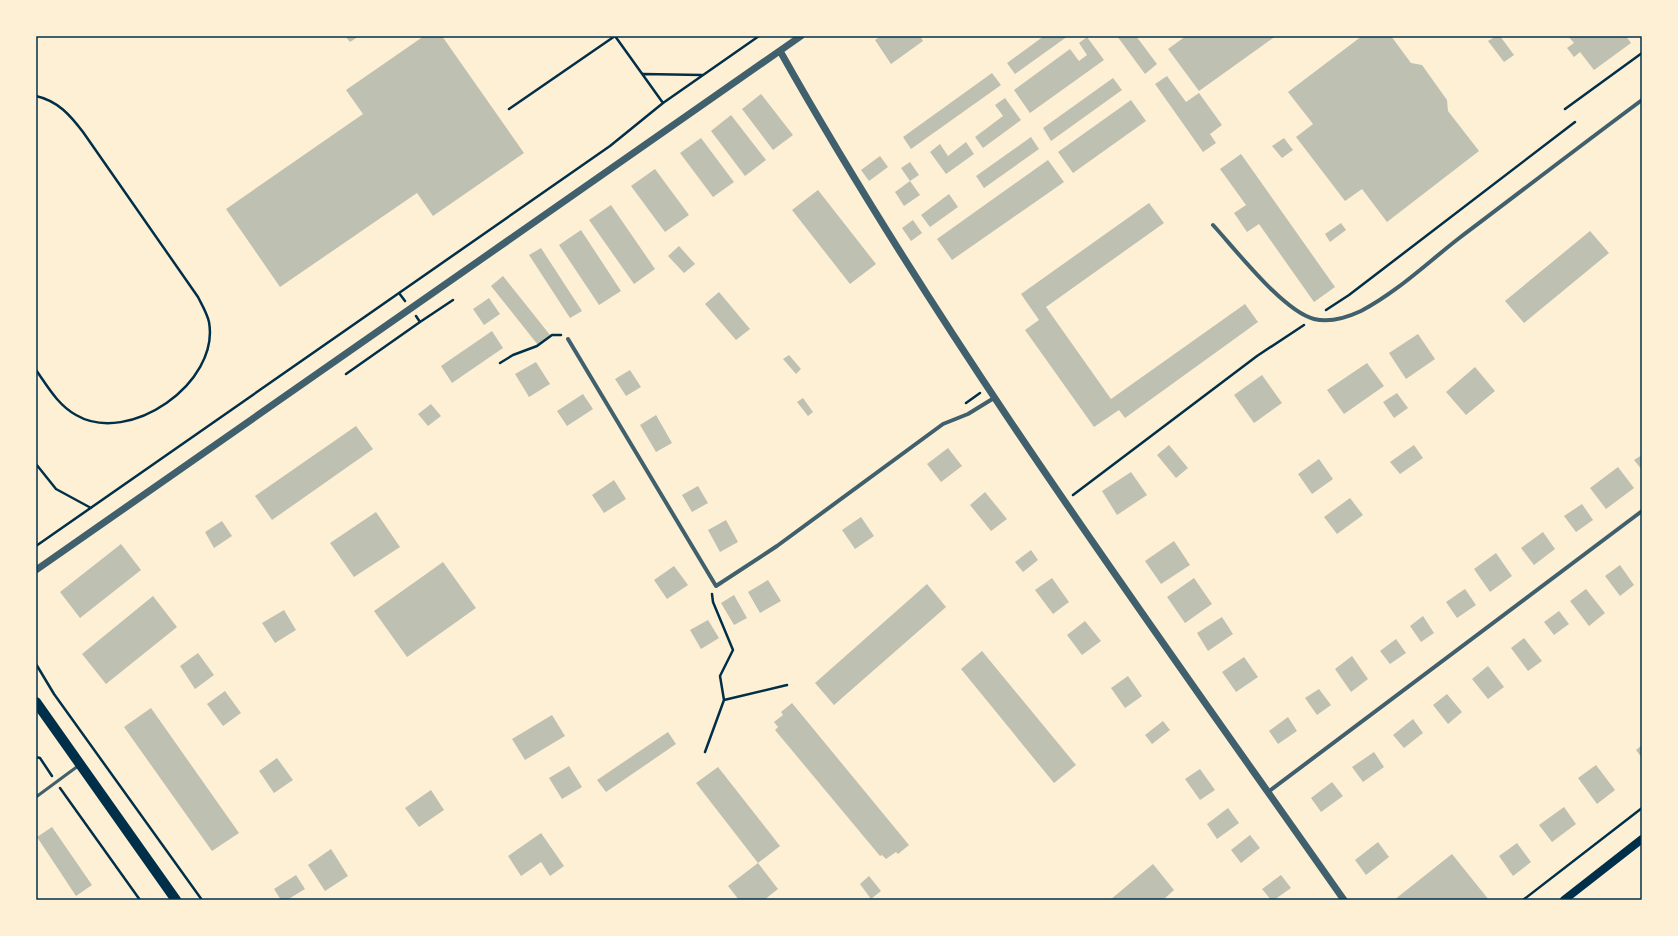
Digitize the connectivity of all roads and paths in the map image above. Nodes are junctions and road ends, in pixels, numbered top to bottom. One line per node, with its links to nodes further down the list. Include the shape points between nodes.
1 (615, 36): 6 (path); 11 (path)
2 (760, 36): 7 (path)
3 (801, 36): 4 (street)
4 (780, 51): 21 (street, via 847,167); 29 (street)
5 (1642, 53): 12 (path)
6 (642, 74): 7 (path); 10 (path)
7 (703, 75): 10 (path)
8 (36, 96): 20 (path, via 59,106 83,132 198,297 209,323 209,337 201,365 182,391 154,411 123,422 109,424 78,416 64,407)
9 (1642, 100): 16 (street, via 1388,294 1344,318 1333,321)
10 (663, 103): 26 (path, via 591,159)
11 (509, 109)
12 (1565, 109)
13 (1575, 122): 16 (path, via 1349,295)
14 (1213, 225): 16 (street, via 1283,300)
15 (453, 300): 17 (path)
16 (1313, 319): 25 (path, via 1257,356)
17 (420, 322)
18 (568, 339): 19 (path, via 558,334 552,335 537,346); 30 (street)
19 (500, 362)
20 (36, 370)
21 (987, 388): 22 (street); 23 (path)
22 (994, 398): 25 (street); 30 (street, via 968,414 943,424 796,533)
23 (962, 406)
24 (36, 464): 26 (path, via 56,490)
25 (1064, 502): 39 (street)
26 (91, 508): 28 (path)
27 (1642, 511): 39 (street)
28 (36, 546)
29 (36, 570)
30 (716, 586): 33 (path, via 712,591 713,602 733,650 720,676)
31 (36, 664): 45 (path, via 54,694)
32 (787, 685): 33 (path)
33 (724, 700): 35 (path)
34 (36, 702): 37 (main road)
35 (706, 752)
36 (36, 757): 38 (path, via 40,758)
37 (80, 765): 38 (lane); 44 (main road)
38 (56, 782): 40 (lane); 43 (path)
39 (1268, 792): 46 (street)
40 (36, 797)
41 (1642, 808): 47 (path)
42 (1642, 839): 48 (main road)
43 (140, 900)
44 (176, 900)
45 (202, 900)
46 (1344, 900)
47 (1523, 900)
48 (1564, 900)

